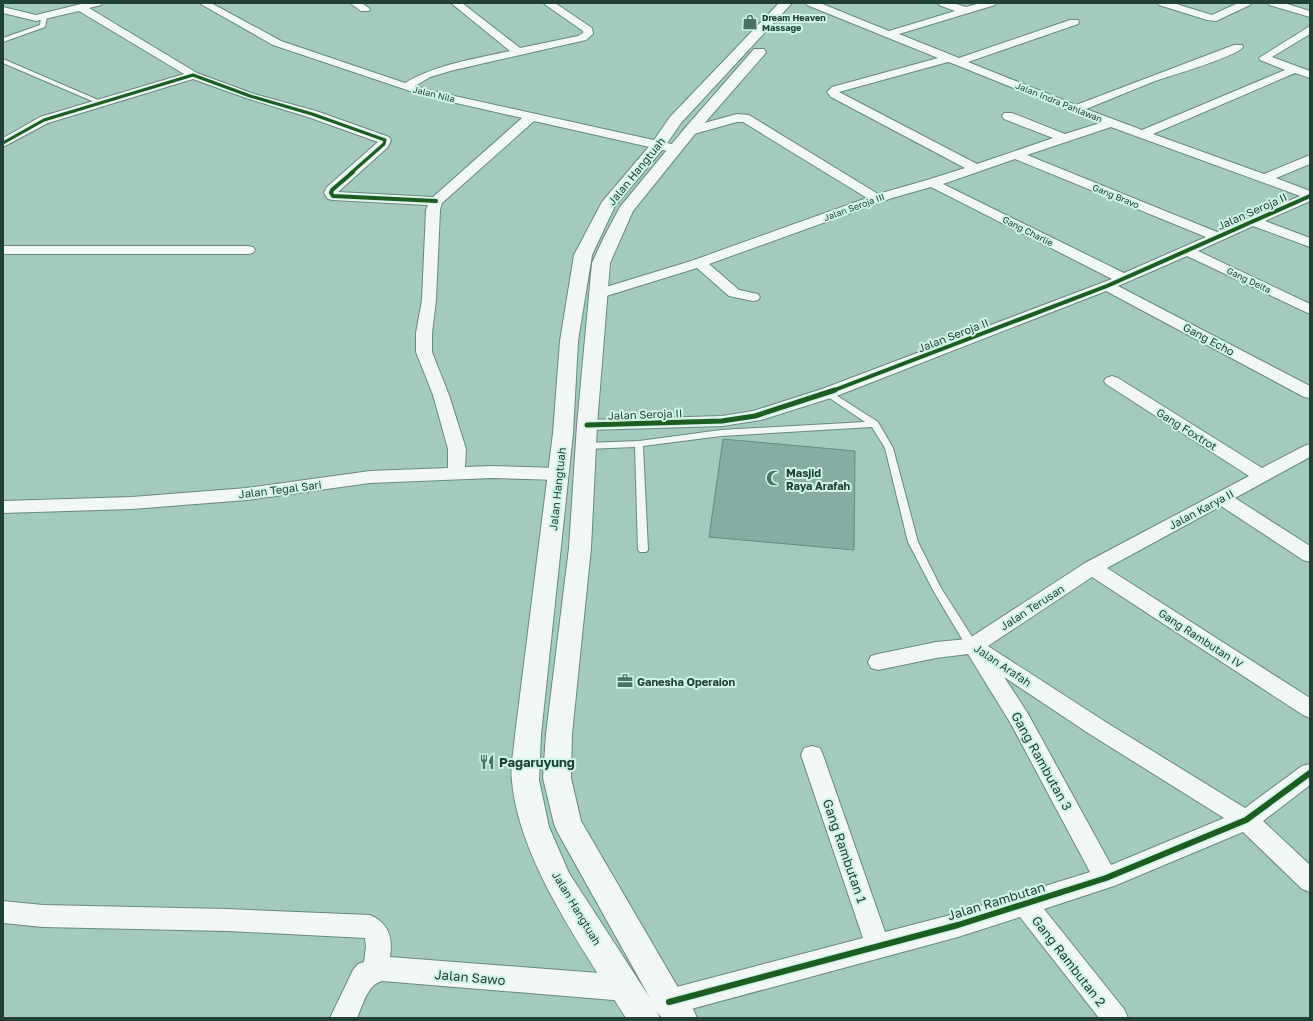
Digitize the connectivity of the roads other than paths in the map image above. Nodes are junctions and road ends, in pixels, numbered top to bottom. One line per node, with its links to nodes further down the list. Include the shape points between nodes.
1 (97, 3): 14 (street)
2 (204, 3): 31 (street, Jalan Nila, via 277,43)
3 (355, 3): 15 (street)
4 (456, 3): 25 (street)
5 (548, 3): 25 (street, via 588,30 588,34 582,38)
6 (786, 3): 41 (highway, Jalan Hangtuah, via 675,120)
7 (802, 3): 37 (highway, Jalan Hangtuah)
8 (811, 3): 22 (street, Jalan Indra Pahlawan)
9 (943, 3): 17 (street)
10 (991, 3): 17 (street)
11 (1163, 3): 12 (street, via 1211,18)
12 (1246, 3)
13 (1273, 3): 18 (street)
14 (81, 8): 19 (street); 29 (street)
15 (365, 9)
16 (3, 10): 19 (street)
17 (966, 11): 22 (street)
18 (1310, 14)
19 (44, 18): 23 (lane, via 43,26)
20 (1074, 22): 26 (street)
21 (1310, 29): 28 (street, via 1264,58)
22 (889, 34): 26 (street, Jalan Indra Pahlawan)
23 (3, 40)
24 (1238, 46): 33 (street, via 1223,54)
25 (518, 52): 31 (street, via 451,67 426,75)
26 (954, 60): 33 (street, Jalan Indra Pahlawan); 44 (street, via 861,81 833,92)
27 (3, 61): 32 (lane)
28 (1294, 70): 30 (street); 38 (street)
29 (193, 75): 32 (street); 49 (street, via 385,140 384,144 332,190 333,196)
30 (1310, 75)
31 (406, 87): 34 (street, Jalan Nila)
32 (101, 103): 40 (street, via 44,120)
33 (1076, 109): 36 (street, Jalan Indra Pahlawan)
34 (532, 116): 41 (street, Jalan Nila); 49 (street)
35 (1008, 116): 39 (street)
36 (1111, 122): 38 (street, Jalan Indra Pahlawan); 39 (street, Jalan Seroja III)
37 (690, 131): 41 (highway, Jalan Hangtuah); 48 (street, via 745,118)
38 (1143, 134): 45 (street, Jalan Indra Pahlawan)
39 (1063, 138): 42 (street, Jalan Seroja III)
40 (3, 143)
41 (667, 148): 59 (highway, Jalan Hangtuah, via 626,210 612,237 601,263); 62 (highway, Jalan Hangtuah, via 608,205 589,240 583,255)
42 (1016, 155): 44 (street, Jalan Seroja III); 51 (street, Gang Bravo)
43 (1310, 160): 45 (street)
44 (975, 168): 46 (street, Jalan Seroja III)
45 (1266, 178): 47 (street, Jalan Indra Pahlawan)
46 (932, 183): 48 (street, Jalan Seroja III); 57 (street, Gang Charlie)
47 (1310, 195): 50 (street, Jalan Seroja II)
48 (878, 199): 56 (street, Jalan Seroja III)
49 (436, 201): 71 (street, via 433,210 424,352 441,395 457,449)
50 (1252, 221): 51 (street, Jalan Seroja II); 52 (street)
51 (1217, 237): 55 (street, Jalan Seroja II)
52 (1310, 243)
53 (3, 250): 54 (street)
54 (248, 250)
55 (1188, 251): 57 (street, Jalan Seroja II); 61 (street, Gang Delta)
56 (696, 264): 59 (street, Jalan Seroja III); 60 (street, via 702,265 734,293)
57 (1124, 279): 58 (street, Jalan Seroja II)
58 (1107, 286): 65 (street, Jalan Seroja II); 66 (street, Gang Echo)
59 (598, 294): 63 (highway, Jalan Hangtuah)
60 (754, 297)
61 (1310, 310)
62 (569, 341): 63 (highway); 72 (highway, Jalan Hangtuah)
63 (594, 342): 68 (highway, Jalan Hangtuah)
64 (1112, 381): 73 (street, Gang Foxtrot)
65 (828, 393): 67 (lane, Jalan Arafah); 68 (street, Jalan Seroja II, via 755,416)
66 (1310, 393)
67 (875, 424): 69 (lane, via 721,433); 79 (lane, Jalan Arafah, via 889,448 913,542)
68 (586, 436): 69 (lane); 92 (highway, Jalan Hangtuah, via 580,548 559,734 557,778 568,824)
69 (639, 444): 76 (lane)
70 (1310, 450): 73 (street, Jalan Karya II)
71 (456, 472): 72 (street, Jalan Tegal Sari); 75 (street, Jalan Tegal Sari, via 370,477 247,494 148,502)
72 (558, 474): 91 (highway, Jalan Hangtuah, via 525,780 535,827 559,882)
73 (1262, 476): 74 (street, Jalan Karya II)
74 (1221, 498): 77 (street); 78 (street, Jalan Karya II)
75 (3, 507)
76 (643, 550)
77 (1310, 555)
78 (1092, 568): 79 (street, Jalan Terusan); 81 (street, Gang Rambutan IV)
79 (972, 646): 80 (street, via 936,650); 84 (street, Jalan Arafah); 85 (street, Gang Rambutan 3, via 1019,718)
80 (878, 662)
81 (1310, 709)
82 (812, 755): 89 (street, Gang Rambutan 1)
83 (1310, 773): 84 (street, Jalan Rambutan)
84 (1246, 820): 85 (street, Jalan Rambutan); 86 (street, Jalan Arafah)
85 (1106, 878): 87 (street, Jalan Rambutan)
86 (1310, 880)
87 (1024, 904): 89 (street, Jalan Rambutan); 95 (street, Gang Rambutan 2)
88 (3, 912): 90 (street, via 43,916 227,920 370,927 378,936)
89 (878, 947): 92 (street, Jalan Rambutan)
90 (375, 970): 91 (street, Jalan Sawo); 93 (street, via 367,973 362,979)
91 (625, 988): 94 (highway, Jalan Hangtuah)
92 (675, 1010)
93 (343, 1018)
94 (644, 1018)
95 (1115, 1018)

